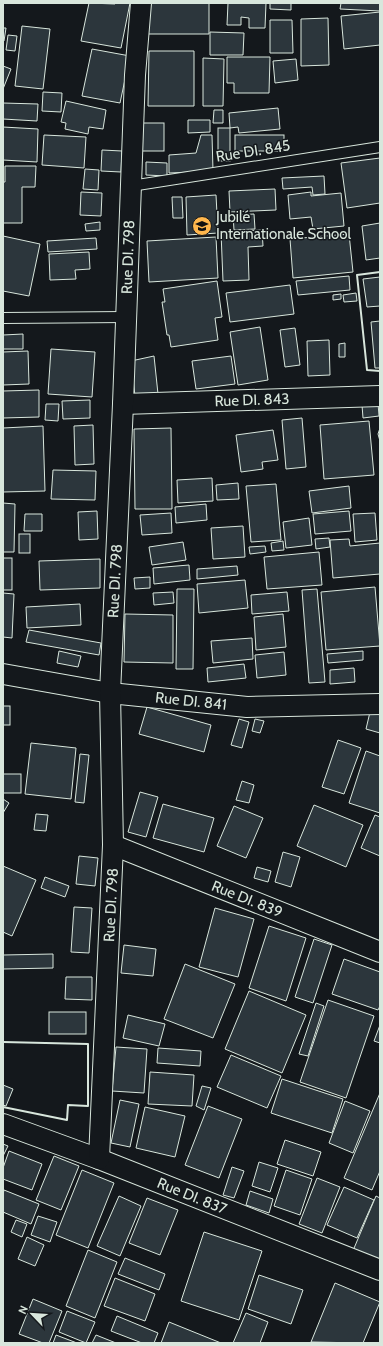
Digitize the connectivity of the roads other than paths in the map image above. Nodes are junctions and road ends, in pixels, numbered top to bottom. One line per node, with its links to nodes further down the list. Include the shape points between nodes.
1 (141, 3): 3 (street, Rue DI. 798, via 135,75)
2 (380, 147): 3 (lane, Rue DI. 845)
3 (131, 186): 4 (street, Rue DI. 798)
4 (126, 316): 5 (lane); 7 (street, Rue DI. 798)
5 (3, 318)
6 (380, 396): 7 (street, Rue DI. 843)
7 (123, 404): 9 (street, Rue DI. 798)
8 (3, 674): 9 (street, Rue DI. 841)
9 (110, 693): 10 (street, Rue DI. 841, via 247,707); 11 (street, Rue DI. 798)
10 (380, 704)
11 (114, 845): 12 (street, Rue DI. 839); 14 (street, Rue DI. 798)
12 (380, 952)
13 (3, 1124): 14 (street, Rue DI. 837)
14 (99, 1159): 15 (street, Rue DI. 837)
15 (380, 1270)

